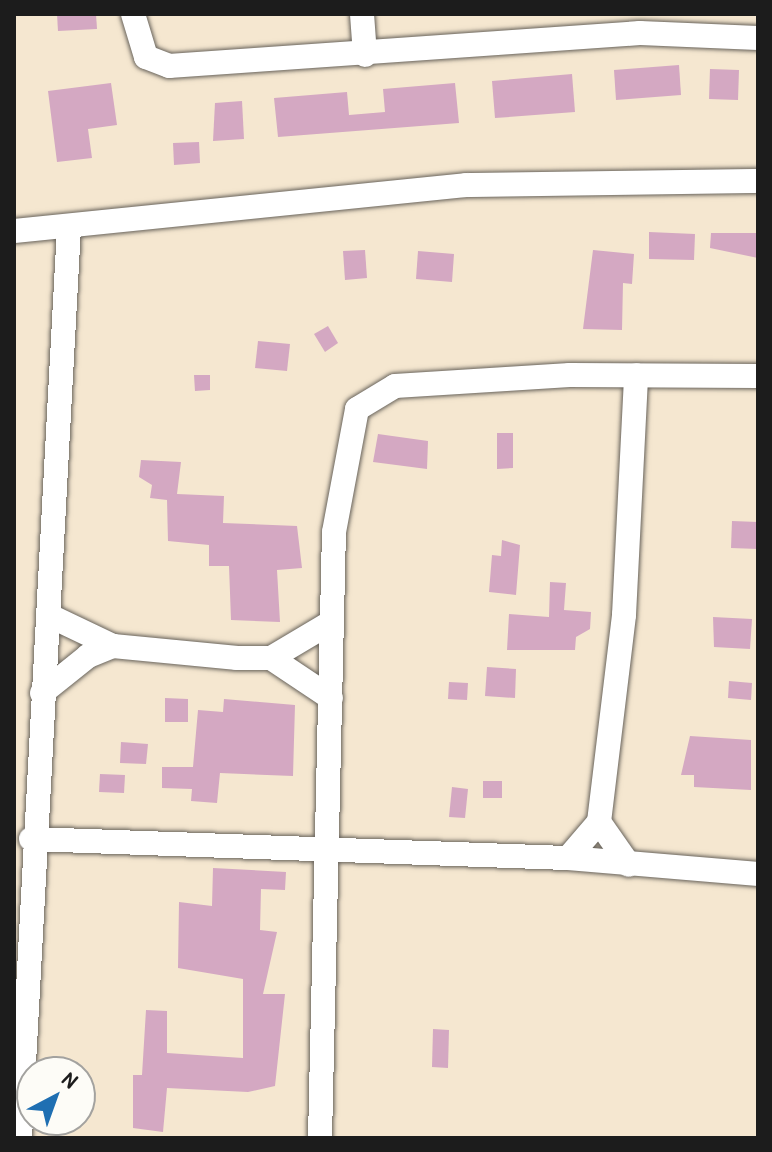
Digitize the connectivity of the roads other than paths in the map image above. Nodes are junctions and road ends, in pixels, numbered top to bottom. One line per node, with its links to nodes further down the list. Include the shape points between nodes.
1 (133, 14): 5 (street, via 138,46 156,65)
2 (362, 14): 5 (street)
3 (578, 25): 4 (street, via 717,31); 5 (street)
4 (758, 38)
5 (365, 55)
6 (758, 181): 7 (street, via 466,185)
7 (69, 227): 8 (street); 11 (street)
8 (14, 231)
9 (636, 375): 10 (street); 12 (street, via 395,386 357,409 334,532); 17 (street, via 624,615)
10 (758, 376)
11 (48, 615): 13 (street); 15 (street)
12 (330, 623): 14 (street); 16 (street)
13 (113, 646): 14 (street); 15 (street, via 88,656)
14 (271, 658): 16 (street)
15 (42, 693): 18 (street)
16 (331, 698): 19 (street)
17 (599, 822): 20 (street); 21 (street)
18 (31, 839): 19 (street); 23 (street)
19 (326, 848): 20 (street); 25 (street)
20 (568, 858): 21 (street)
21 (629, 865): 22 (street)
22 (758, 874)
23 (19, 996): 24 (street)
24 (20, 1138)
25 (320, 1138)

